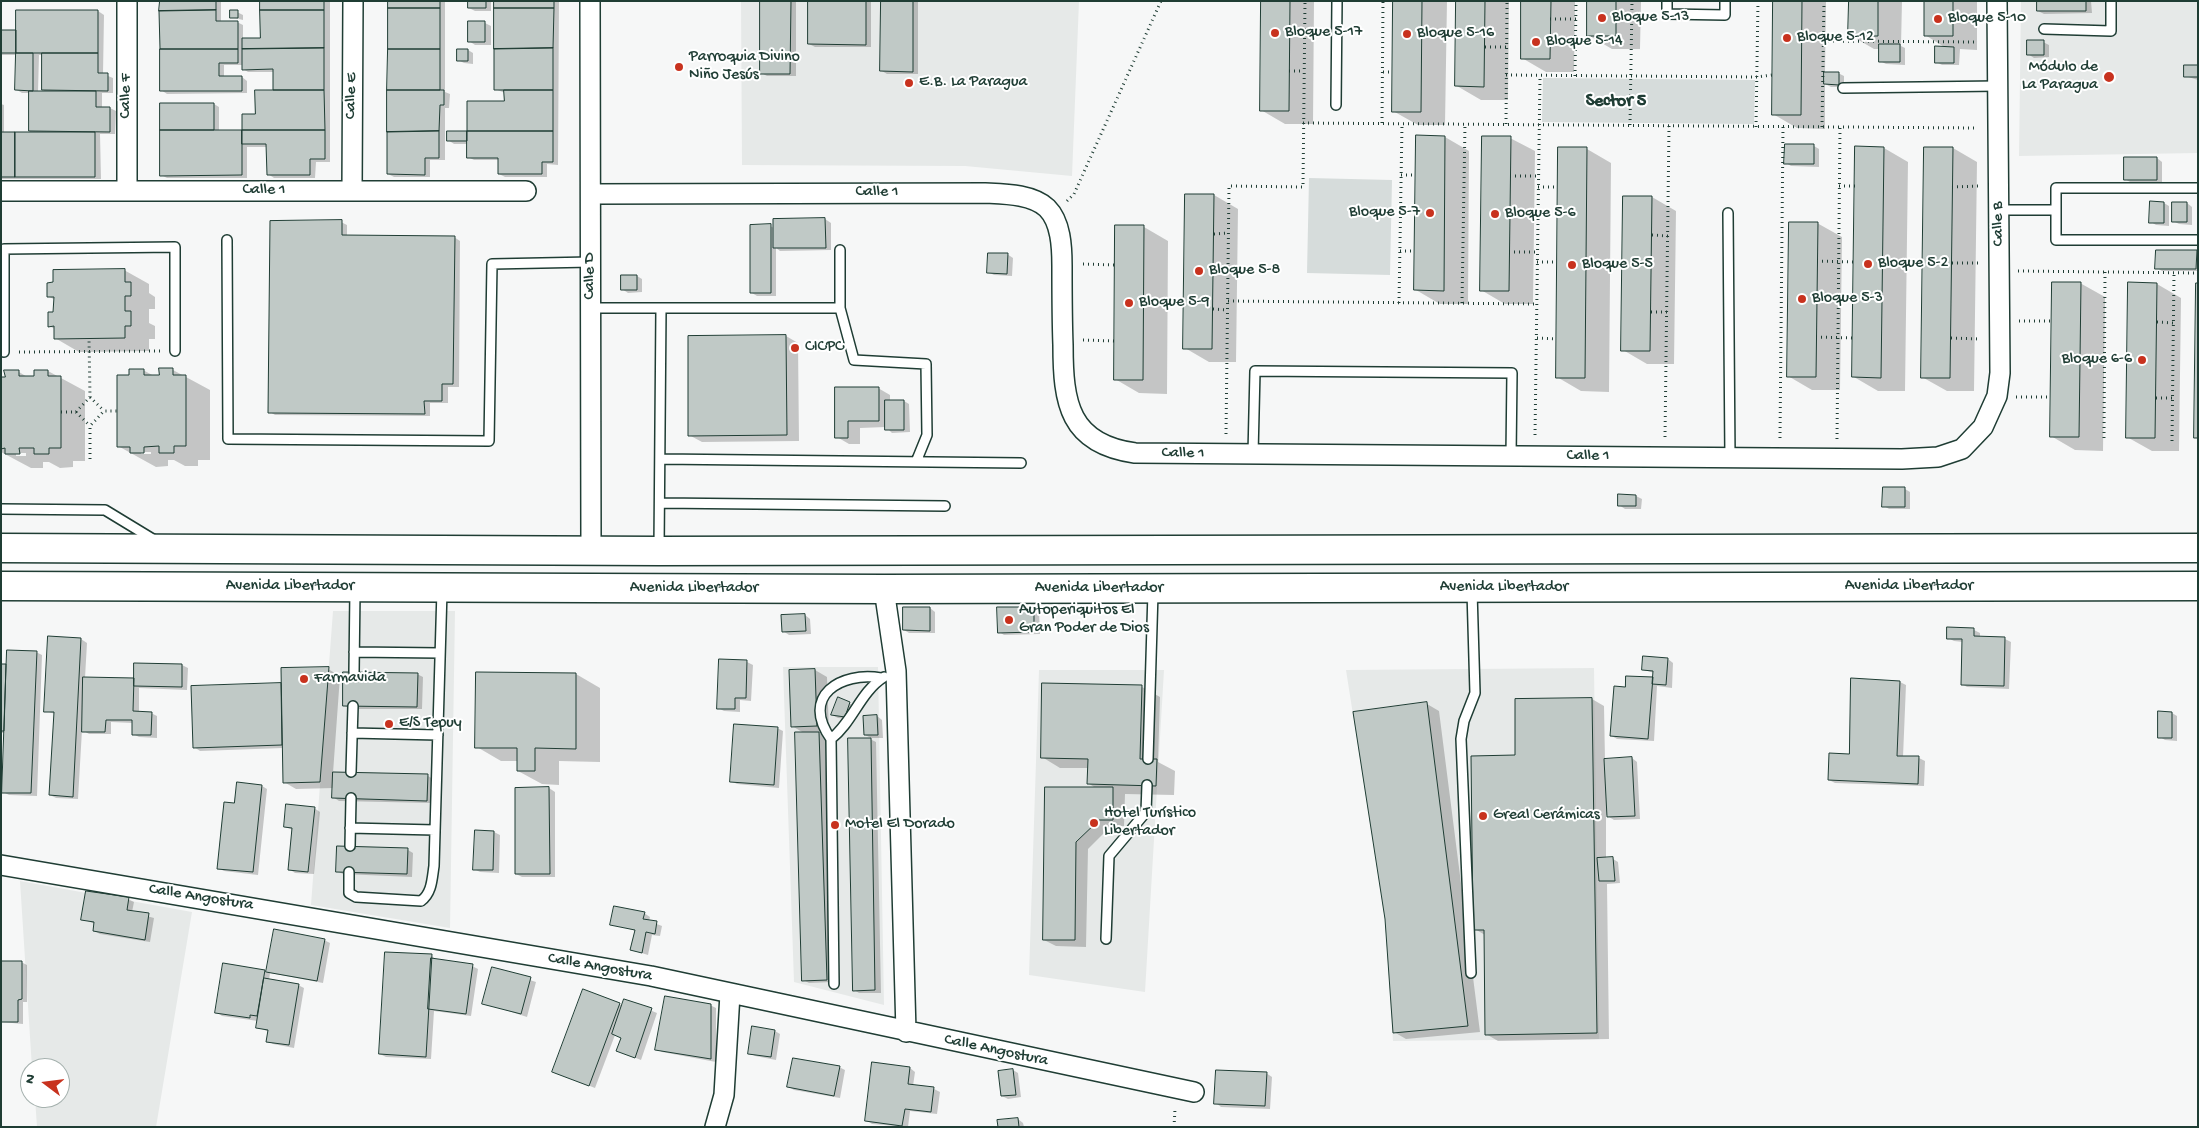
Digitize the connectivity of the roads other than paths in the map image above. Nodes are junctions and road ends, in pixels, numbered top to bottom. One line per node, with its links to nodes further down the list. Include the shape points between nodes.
1 (127, 1): 15 (street, Calle F)
2 (353, 1): 16 (street, Calle E)
3 (590, 1): 18 (street, Calle D)
4 (1337, 1): 12 (lane)
5 (1667, 1): 6 (lane, via 1667,14 1725,15)
6 (1725, 1)
7 (1997, 1): 10 (street, Calle B)
8 (2111, 1): 9 (lane, via 2111,31)
9 (2044, 29)
10 (1998, 86): 11 (lane); 19 (street, Calle B)
11 (1843, 88)
12 (1336, 105)
13 (2198, 188): 20 (lane, via 2056,188)
14 (1, 191): 15 (street, Calle 1)
15 (127, 191): 16 (street, Calle 1)
16 (352, 191): 17 (street, Calle 1)
17 (526, 191)
18 (591, 194): 25 (street, Calle D); 33 (street, Calle 1, via 1003,194 1038,202 1053,216 1059,232 1064,387 1074,420 1095,441 1135,453)
19 (2000, 210): 20 (lane); 32 (street, Calle B, via 2000,373 1996,396 1983,427)
20 (2056, 210): 23 (lane, via 2056,240)
21 (1728, 213): 35 (lane)
22 (227, 240): 25 (lane, via 228,439 490,441 492,264)
23 (2198, 240)
24 (840, 250): 29 (lane)
25 (591, 262): 27 (street, Calle D)
26 (2, 308): 30 (lane, via 4,249 175,248); 31 (lane)
27 (591, 308): 28 (lane); 45 (street, Calle D)
28 (661, 308): 29 (lane); 36 (lane)
29 (840, 308): 37 (lane, via 854,360 926,364 927,435)
30 (175, 351)
31 (4, 352)
32 (1973, 439): 35 (street, Calle 1, via 1962,449 1938,457)
33 (1253, 454): 34 (street, Calle 1); 34 (lane, via 1256,371 1512,373)
34 (1511, 456): 35 (street, Calle 1)
35 (1730, 458)
36 (660, 459): 37 (lane); 39 (lane)
37 (916, 462): 38 (lane)
38 (1021, 463)
39 (660, 503): 40 (lane); 46 (lane)
40 (945, 506)
41 (1, 509): 43 (lane, via 105,510)
42 (1, 548): 43 (main road)
43 (169, 548): 45 (main road)
44 (2198, 548): 46 (main road)
45 (591, 550): 46 (main road); 51 (main road)
46 (659, 550)
47 (1, 586): 49 (main road, Avenida Libertador)
48 (2198, 586): 52 (main road, Avenida Libertador)
49 (356, 587): 50 (main road, Avenida Libertador); 55 (lane)
50 (442, 588): 51 (main road, Avenida Libertador); 56 (lane)
51 (591, 588): 53 (main road, Avenida Libertador)
52 (1472, 588): 54 (main road, Avenida Libertador); 73 (lane, via 1475,693 1464,720 1461,739)
53 (884, 589): 54 (main road, Avenida Libertador); 58 (street)
54 (1153, 589): 63 (lane)
55 (354, 652): 56 (lane); 57 (lane)
56 (440, 653): 61 (lane)
57 (354, 672)
58 (889, 675): 62 (lane, via 863,697 842,728); 62 (lane, via 853,677 828,690 822,702 821,717); 76 (street)
59 (353, 706): 60 (lane)
60 (352, 733): 61 (lane); 64 (lane)
61 (438, 735): 68 (lane)
62 (830, 738): 74 (lane)
63 (1148, 759)
64 (351, 772)
65 (1147, 786): 72 (lane, via 1146,812 1109,856)
66 (351, 798): 67 (lane)
67 (350, 828): 68 (lane); 69 (lane)
68 (435, 830): 71 (lane, via 431,885 421,901 356,897 349,893)
69 (350, 846)
70 (1, 864): 75 (street, Calle Angostura, via 632,973)
71 (349, 872)
72 (1106, 940)
73 (1471, 973)
74 (834, 984)
75 (730, 994): 76 (street, Calle Angostura); 78 (street, via 725,1087)
76 (906, 1032): 77 (street, Calle Angostura)
77 (1194, 1092)
78 (715, 1127)

